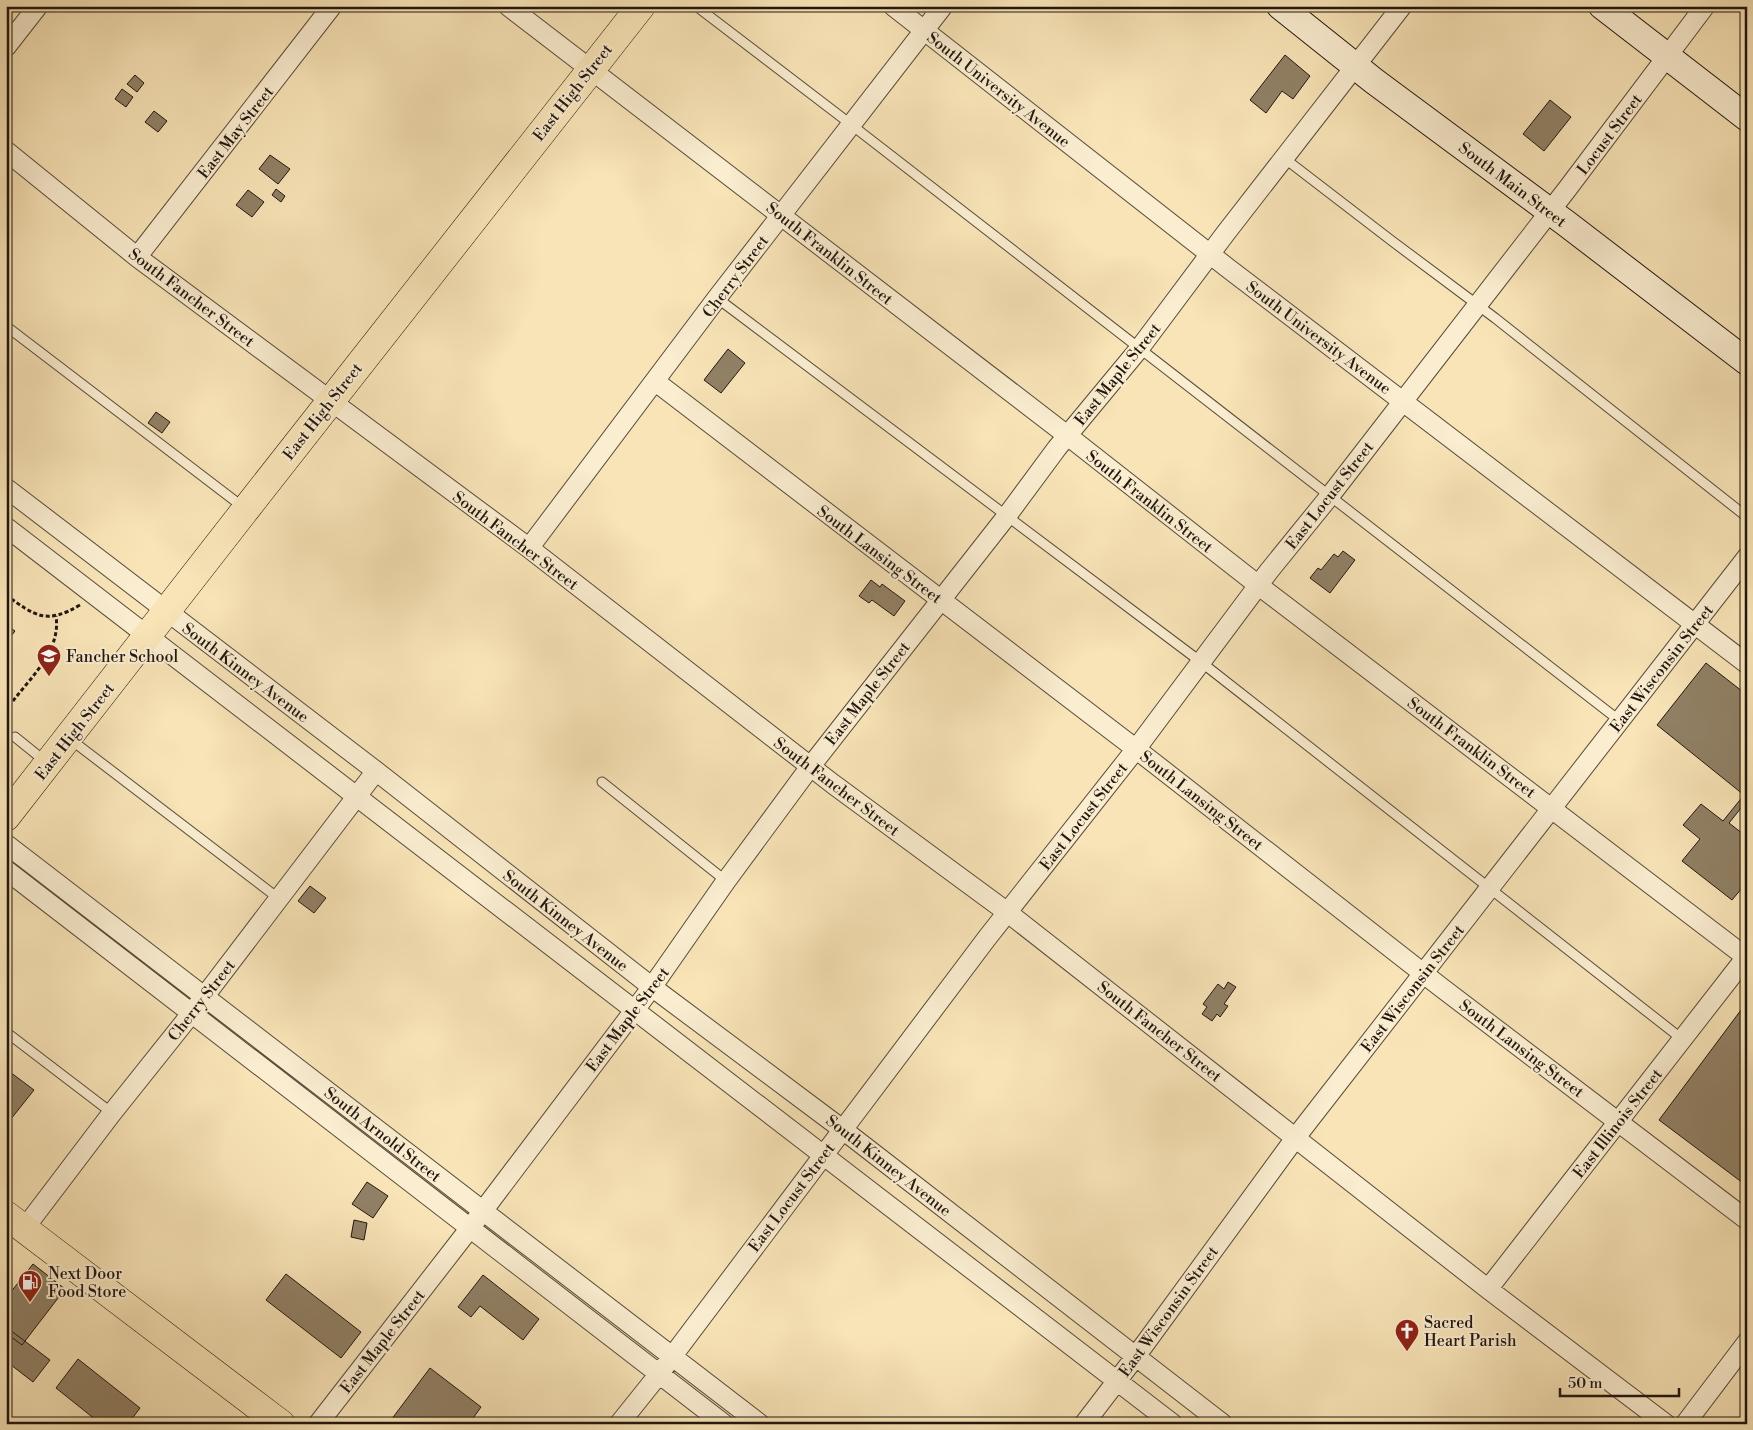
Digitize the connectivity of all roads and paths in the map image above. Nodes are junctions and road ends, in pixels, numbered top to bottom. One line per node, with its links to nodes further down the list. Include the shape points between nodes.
1 (38, 6): 13 (street)
2 (332, 6): 24 (street, East May Street)
3 (508, 6): 16 (street, South Franklin Street)
4 (641, 6): 16 (main road, East High Street)
5 (696, 6): 18 (lane)
6 (893, 6): 12 (street, South University Avenue)
7 (943, 6): 12 (street, Cherry Street)
8 (1280, 6): 15 (street, South Main Street)
9 (1402, 6): 15 (street, East Maple Street)
10 (1602, 6): 14 (street)
11 (1705, 6): 14 (street, Locust Street)
12 (924, 30): 18 (street, Cherry Street); 23 (street, South University Avenue)
13 (6, 47)
14 (1668, 56): 17 (street); 21 (street, Locust Street)
15 (1355, 66): 20 (street, East Maple Street); 21 (street, South Main Street)
16 (590, 70): 22 (street, South Franklin Street); 31 (main road, East High Street)
17 (1747, 118)
18 (850, 125): 22 (street, Cherry Street); 28 (lane)
19 (6, 151): 24 (street, South Fancher Street)
20 (1284, 158): 23 (street, East Maple Street); 26 (lane)
21 (1550, 211): 26 (street, East Locust Street); 29 (street, South Main Street)
22 (781, 216): 25 (street, Cherry Street); 33 (street, South Franklin Street)
23 (1212, 254): 28 (street, East Maple Street); 32 (street, South University Avenue)
24 (138, 257): 31 (street, South Fancher Street)
25 (717, 298): 30 (street, Cherry Street); 37 (lane)
26 (1477, 305): 32 (street, East Locust Street); 38 (lane)
27 (6, 326): 36 (lane)
28 (1139, 349): 33 (street, East Maple Street); 35 (lane)
29 (1747, 362)
30 (656, 382): 40 (street, Cherry Street); 44 (street, South Lansing Street)
31 (331, 400): 36 (main road, East High Street); 40 (street, South Fancher Street)
32 (1402, 401): 35 (street, East Locust Street); 48 (street, South University Avenue)
33 (1068, 436): 37 (street, East Maple Street); 42 (street, South Franklin Street)
34 (6, 488): 46 (street, South Kinney Avenue)
35 (1329, 497): 42 (street, East Locust Street); 53 (lane)
36 (246, 509): 46 (main road, East High Street)
37 (1006, 517): 44 (street, East Maple Street); 50 (lane)
38 (1747, 517)
39 (6, 527): 49 (street, South Kinney Avenue)
40 (529, 548): 58 (street, South Fancher Street)
41 (1747, 557): 48 (street, East Wisconsin Street)
42 (1258, 585): 50 (street, East Locust Street); 62 (street, South Franklin Street)
43 (6, 595): 47 (path, via 28,611 44,617)
44 (940, 600): 56 (street, South Lansing Street); 58 (street, East Maple Street)
45 (80, 604): 47 (path)
46 (166, 611): 49 (main road, East High Street); 59 (street, South Kinney Avenue)
47 (56, 616): 52 (path, via 56,638 51,651)
48 (1696, 625): 51 (street, South University Avenue); 53 (street, East Wisconsin Street)
49 (147, 635): 55 (main road, East High Street); 61 (street, South Kinney Avenue)
50 (1201, 662): 56 (street, East Locust Street); 67 (lane)
51 (1747, 664)
52 (13, 701)
53 (1620, 721): 62 (street, East Wisconsin Street)
54 (15, 737): 57 (lane)
55 (68, 738): 57 (main road, East High Street); 68 (lane)
56 (1136, 749): 69 (street, East Locust Street); 71 (street, South Lansing Street)
57 (48, 763): 63 (main road, East High Street)
58 (810, 767): 66 (street, East Maple Street); 69 (street, South Fancher Street)
59 (376, 771): 61 (street, Cherry Street); 72 (street, South Kinney Avenue)
60 (602, 782): 66 (lane)
61 (357, 796): 68 (street, Cherry Street); 74 (street, South Kinney Avenue)
62 (1551, 808): 67 (street, East Wisconsin Street); 70 (street, South Franklin Street)
63 (6, 818)
64 (6, 844): 73 (street, South Arnold Street)
65 (6, 870): 75 (street, South Arnold Street)
66 (726, 881): 72 (street, East Maple Street)
67 (1488, 889): 71 (street, East Wisconsin Street); 77 (lane)
68 (278, 898): 73 (street, Cherry Street)
69 (1007, 912): 80 (street, East Locust Street); 81 (street, South Fancher Street)
70 (1746, 957): 77 (street, East Illinois Street)
71 (1423, 973): 79 (street, South Lansing Street); 81 (street, East Wisconsin Street)
72 (652, 987): 74 (street, East Maple Street); 80 (street, South Kinney Avenue)
73 (204, 996): 75 (street, Cherry Street); 83 (street, South Arnold Street)
74 (634, 1010): 82 (street, South Kinney Avenue); 83 (street, East Maple Street)
75 (191, 1014): 78 (street, Cherry Street); 86 (street, South Arnold Street)
76 (6, 1032): 78 (lane)
77 (1682, 1039): 79 (street, East Illinois Street)
78 (112, 1113): 85 (street, Cherry Street)
79 (1618, 1122): 84 (street, South Lansing Street); 87 (street, East Illinois Street)
80 (842, 1129): 82 (street, East Locust Street); 90 (street, South Kinney Avenue)
81 (1296, 1137): 87 (street, South Fancher Street); 90 (street, East Wisconsin Street)
82 (822, 1154): 89 (street, East Locust Street); 92 (street, South Kinney Avenue)
83 (482, 1212): 86 (street, East Maple Street); 89 (street, South Arnold Street)
84 (1747, 1220)
85 (15, 1222): 93 (main road)
86 (470, 1228): 91 (street, South Arnold Street); 94 (street, East Maple Street)
87 (1488, 1289): 101 (street, South Fancher Street)
88 (1747, 1342): 102 (street)
89 (672, 1356): 91 (street, East Locust Street); 97 (street, South Arnold Street)
90 (1136, 1356): 92 (street, East Wisconsin Street); 100 (street, South Kinney Avenue)
91 (658, 1374): 95 (street, East Locust Street); 96 (street, South Arnold Street)
92 (1117, 1381): 98 (street, East Wisconsin Street); 99 (street, South Kinney Avenue)
93 (280, 1424)
94 (318, 1424)
95 (619, 1424)
96 (724, 1424)
97 (760, 1424)
98 (1084, 1424)
99 (1172, 1424)
100 (1223, 1424)
101 (1666, 1424)
102 (1685, 1424)

